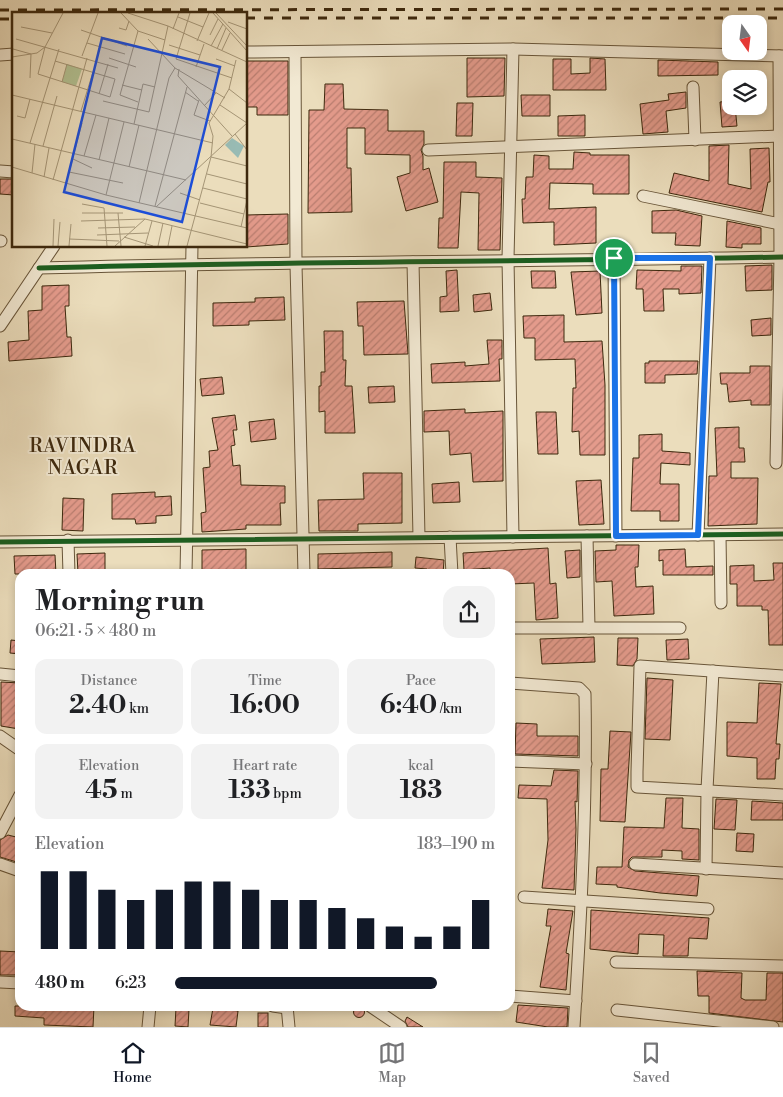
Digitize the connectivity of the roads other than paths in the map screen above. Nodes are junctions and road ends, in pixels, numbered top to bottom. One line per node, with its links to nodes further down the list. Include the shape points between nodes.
1 (513, 49): 3 (street); 4 (street); 8 (street)
2 (248, 52): 3 (street)
3 (295, 52): 20 (street)
4 (781, 56): 6 (street)
5 (693, 87): 7 (street)
6 (779, 136): 7 (street); 11 (street)
7 (696, 140): 8 (street)
8 (512, 147): 9 (street); 17 (street)
9 (428, 150)
10 (643, 196): 11 (street)
11 (780, 224): 14 (street)
12 (53, 248): 21 (street)
13 (192, 248): 19 (street)
14 (781, 257): 16 (street); 23 (street)
15 (614, 258): 16 (street); 17 (street); 28 (street)
16 (710, 258): 25 (street)
17 (508, 259): 18 (street); 31 (street)
18 (413, 262): 20 (street); 29 (street)
19 (192, 264): 20 (street); 21 (street); 33 (street)
20 (296, 265): 34 (street)
21 (39, 268): 22 (street)
22 (0, 326)
23 (776, 463)
24 (783, 534): 26 (street)
25 (698, 535): 26 (street); 28 (street)
26 (720, 535): 40 (street)
27 (587, 536): 28 (street); 31 (street); 42 (street)
28 (616, 536)
29 (419, 537): 30 (street); 34 (street)
30 (450, 537): 31 (street); 39 (street)
31 (513, 537)
32 (68, 540): 33 (street); 35 (street); 36 (street)
33 (186, 540): 34 (street); 37 (street)
34 (304, 540): 38 (street)
35 (0, 542)
36 (69, 569)
37 (186, 569)
38 (304, 569)
39 (452, 569)
40 (721, 603)
41 (515, 628): 42 (street)
42 (589, 628): 43 (street)
43 (680, 628)
44 (713, 671): 47 (street); 53 (street); 53 (street, via 640,666 637,787)
45 (0, 674): 46 (street)
46 (15, 676)
47 (783, 676)
48 (515, 683): 52 (street, via 580,688 585,694)
49 (0, 736): 50 (street)
50 (15, 746)
51 (515, 761): 52 (street)
52 (586, 764): 63 (street)
53 (707, 790): 54 (street); 60 (street)
54 (783, 795)
55 (15, 804): 56 (street)
56 (0, 833)
57 (0, 864): 59 (street)
58 (635, 864): 60 (street)
59 (15, 869)
60 (706, 869): 61 (street)
61 (783, 873)
62 (524, 897): 63 (street)
63 (582, 900): 64 (street); 70 (street)
64 (708, 909)
65 (616, 962): 66 (street)
66 (783, 966)
67 (0, 982): 68 (street)
68 (15, 983)
69 (515, 996): 70 (street)
70 (576, 1001): 80 (street)
71 (617, 1010): 81 (street)
72 (150, 1011): 76 (street)
73 (287, 1011): 77 (street)
74 (383, 1011): 78 (street)
75 (384, 1011): 79 (street)
76 (148, 1027)
77 (289, 1027)
78 (384, 1027)
79 (401, 1027)
80 (574, 1027)
81 (773, 1027)

